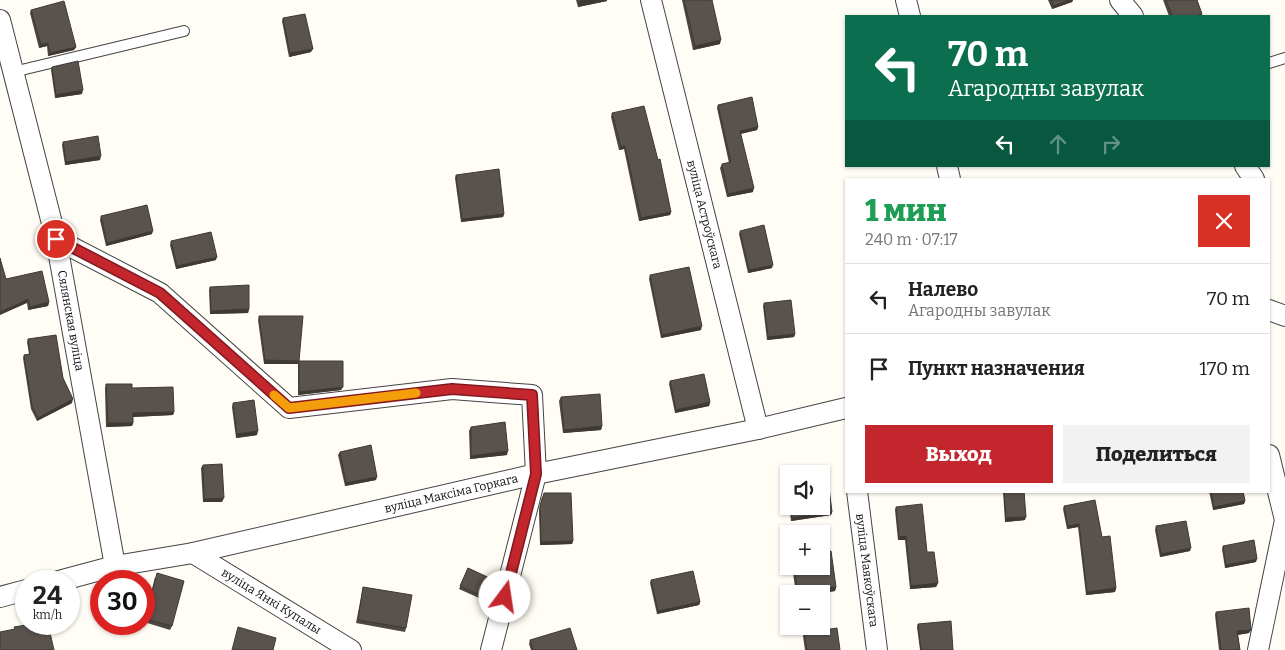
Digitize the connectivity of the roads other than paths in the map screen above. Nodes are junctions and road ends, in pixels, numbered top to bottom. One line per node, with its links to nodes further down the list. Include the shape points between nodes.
1 (650, 0): 17 (street, вуліца Астроўскага)
2 (906, 0): 4 (street)
3 (1120, 0): 5 (street)
4 (910, 15)
5 (1132, 15)
6 (0, 20): 10 (street, Сялянская вуліца)
7 (184, 31): 10 (lane)
8 (1285, 58): 9 (lane)
9 (1270, 63)
10 (13, 72): 13 (street, Сялянская вуліца)
11 (1246, 167): 12 (street)
12 (1253, 178)
13 (56, 239): 19 (street, via 160,293 289,408 452,389 532,395); 22 (street, Сялянская вуліца)
14 (1270, 310): 15 (street)
15 (1285, 316)
16 (845, 408): 17 (street, вуліца Максіма Горкага)
17 (758, 429): 19 (street, вуліца Максіма Горкага)
18 (1270, 459): 29 (street, via 1284,520)
19 (536, 474): 21 (street, вуліца Максіма Горкага); 27 (street)
20 (857, 493): 28 (street, вуліца Маякоўскага)
21 (192, 553): 22 (street, вуліца Максіма Горкага); 26 (street, вуліца Янкі Купалы)
22 (115, 566): 23 (street, вуліца Максіма Горкага)
23 (80, 575)
24 (15, 593): 25 (street)
25 (0, 597)
26 (352, 650)
27 (491, 650)
28 (877, 650)
29 (1258, 650)

